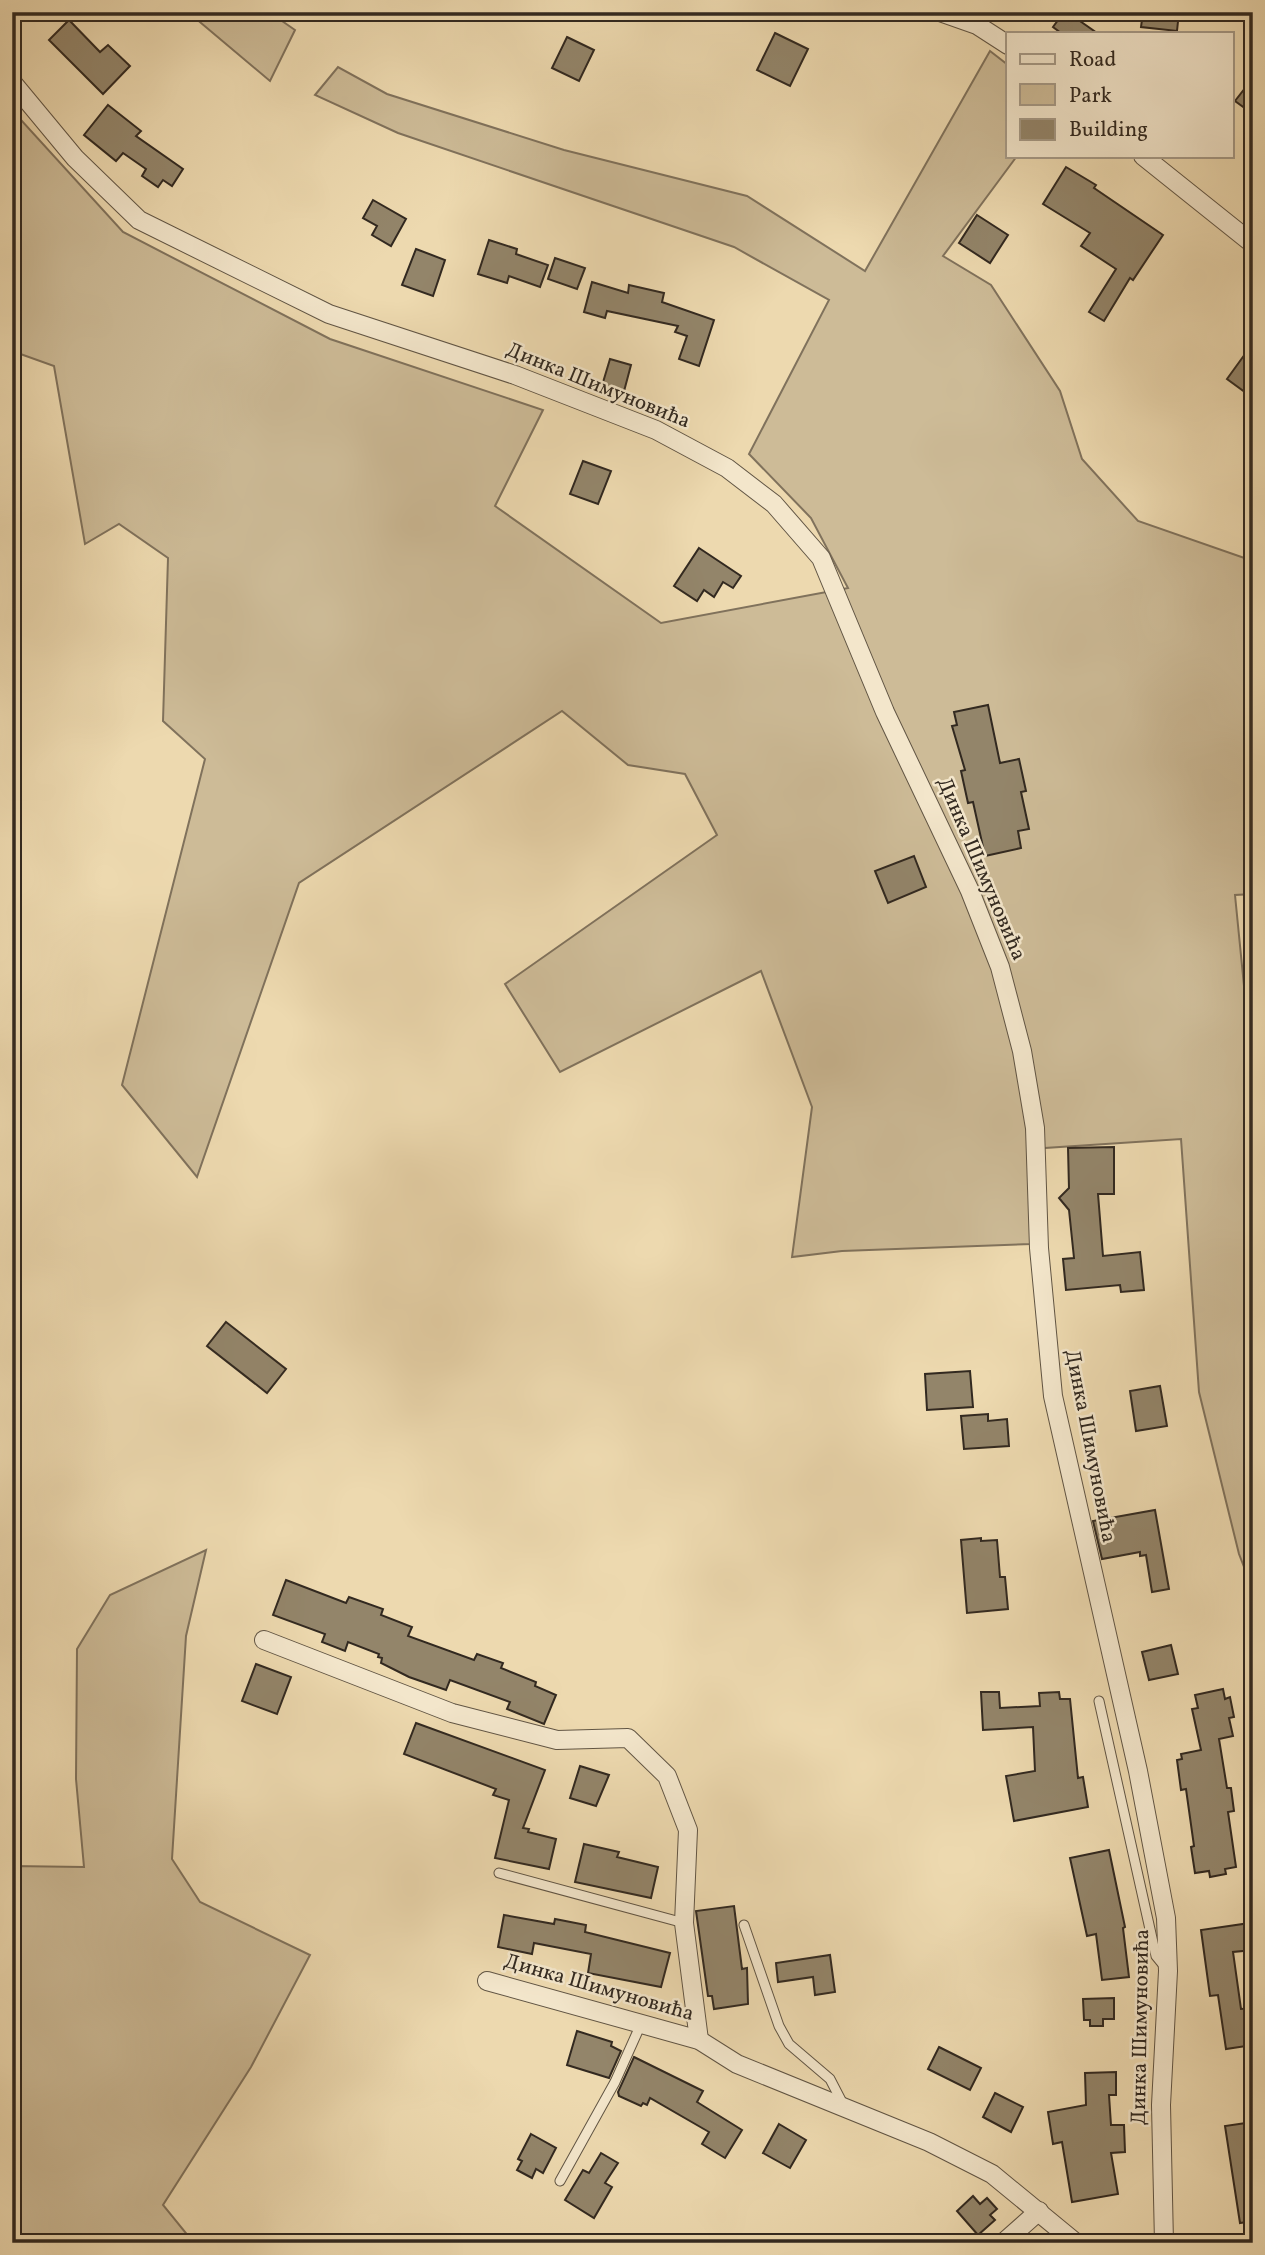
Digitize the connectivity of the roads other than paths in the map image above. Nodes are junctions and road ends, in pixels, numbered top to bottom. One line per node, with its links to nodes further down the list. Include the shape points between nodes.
1 (940, 12): 2 (street)
2 (1006, 44)
3 (12, 82): 11 (street, Динка Шимуновића, via 75,158 139,220 328,314 515,375 656,430 727,468 774,504 821,558 885,712 970,891 1000,967 1022,1051 1035,1128 1039,1248 1053,1396 1153,1844 1166,1918)
4 (1146, 158): 5 (street)
5 (1253, 244)
6 (264, 1640): 9 (street, Динка Шимуновића, via 452,1713 557,1740 628,1738 667,1776 688,1830)
7 (1099, 1701): 11 (lane, via 1156,1956)
8 (499, 1873): 9 (lane)
9 (684, 1923): 14 (street, Динка Шимуновића)
10 (744, 1925): 15 (lane, via 789,2044 830,2079)
11 (1168, 1971): 20 (street, Динка Шимуновића, via 1161,2105)
12 (487, 1981): 13 (street, Динка Шимуновића)
13 (641, 2024): 14 (street, Динка Шимуновића); 16 (lane, via 615,2082)
14 (699, 2040): 15 (street, Динка Шимуновића, via 737,2064)
15 (845, 2108): 17 (street, Динка Шимуновића, via 992,2174)
16 (560, 2180)
17 (1040, 2211): 18 (street); 19 (street, Динка Шимуновића)
18 (1003, 2243)
19 (1076, 2243)
20 (1164, 2243)

